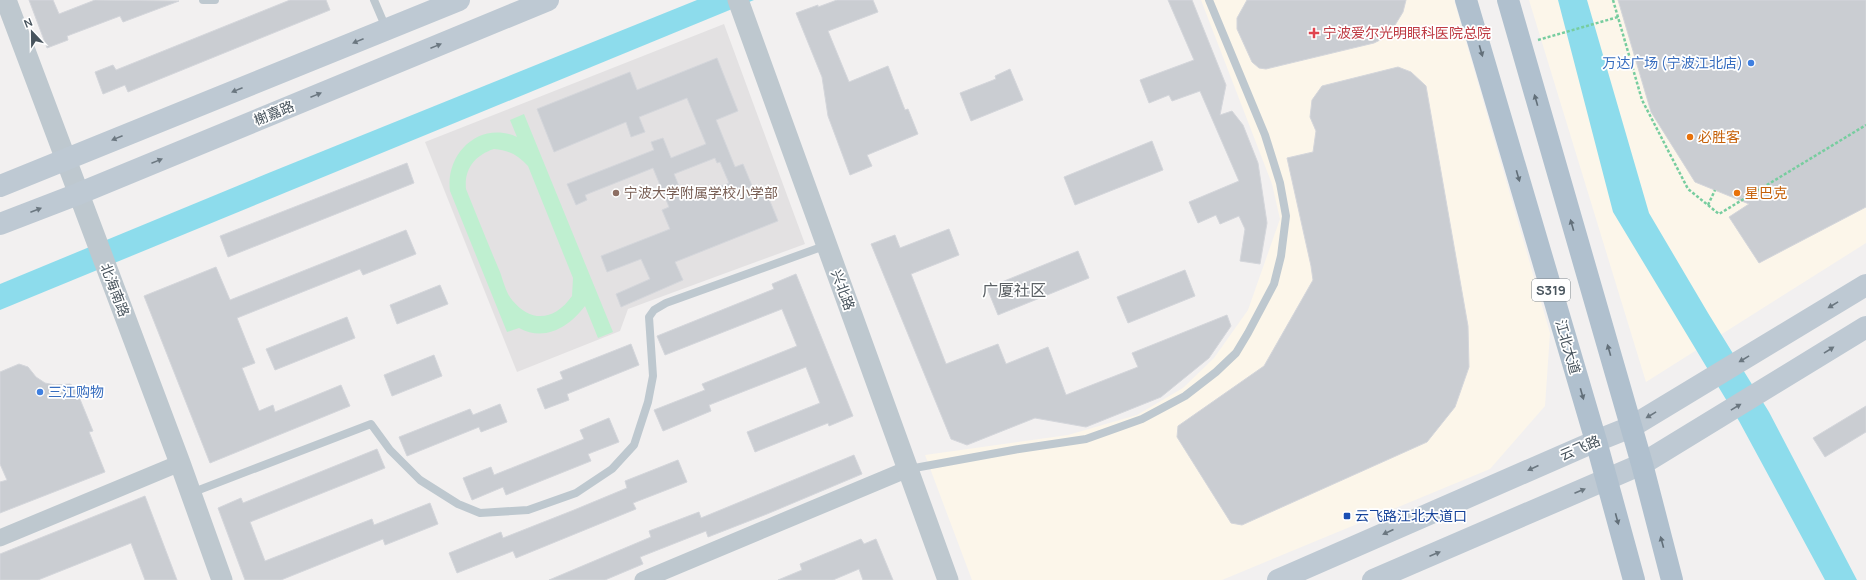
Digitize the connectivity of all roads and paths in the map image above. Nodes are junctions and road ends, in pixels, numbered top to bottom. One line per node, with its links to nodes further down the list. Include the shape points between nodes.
1 (6, 0): 16 (street, 北海南路)
2 (203, 0): 3 (lane)
3 (215, 0)
4 (374, 0): 13 (lane)
5 (459, 0): 13 (main road)
6 (548, 0): 19 (main road, 榭嘉路, one-way to 6)
7 (738, 0): 22 (street, 兴北路)
8 (1209, 0): 29 (lane, via 1265,135 1280,183 1286,216 1281,256 1274,284 1236,353 1185,396 1142,420 1086,439)
9 (1466, 0): 26 (main road, 江北大道 / S319, one-way to 26)
10 (1508, 0): 25 (main road, S319, one-way to 10)
11 (1614, 0): 12 (path)
12 (1618, 17): 14 (path); 20 (path, via 1642,100 1688,189)
13 (387, 29): 16 (main road, one-way to 16)
14 (1532, 42)
15 (1866, 125): 20 (path, via 1719,214)
16 (65, 159): 17 (main road); 19 (street, 北海南路)
17 (0, 186)
18 (1715, 190): 20 (path)
19 (81, 199): 21 (main road, 榭嘉路, one-way to 19); 27 (street, 北海南路)
20 (1708, 205)
21 (0, 224)
22 (827, 245): 29 (street, 兴北路); 31 (lane, via 674,300 654,310 649,317 653,376 648,402 634,445 612,469 576,494 528,510 480,513 458,504 420,480 390,450 371,424)
23 (1866, 285): 25 (main road, 云飞路, one-way to 25)
24 (1866, 327): 28 (main road, one-way to 24)
25 (1631, 427): 26 (main road, 云飞路); 28 (main road, S319)
26 (1596, 441): 30 (main road, 江北大道 / S319); 36 (main road, 云飞路, one-way to 36)
27 (180, 463): 31 (street, 北海南路); 32 (street)
28 (1642, 464): 30 (main road); 39 (main road, S319, one-way to 28)
29 (908, 469): 34 (street); 35 (street, 兴北路)
30 (1606, 480): 37 (main road, one-way to 30); 38 (main road, 江北大道 / S319, one-way to 38)
31 (191, 493): 33 (street, 北海南路)
32 (0, 538)
33 (222, 580)
34 (643, 580)
35 (948, 580)
36 (1278, 580)
37 (1374, 580)
38 (1634, 580)
39 (1672, 580)

